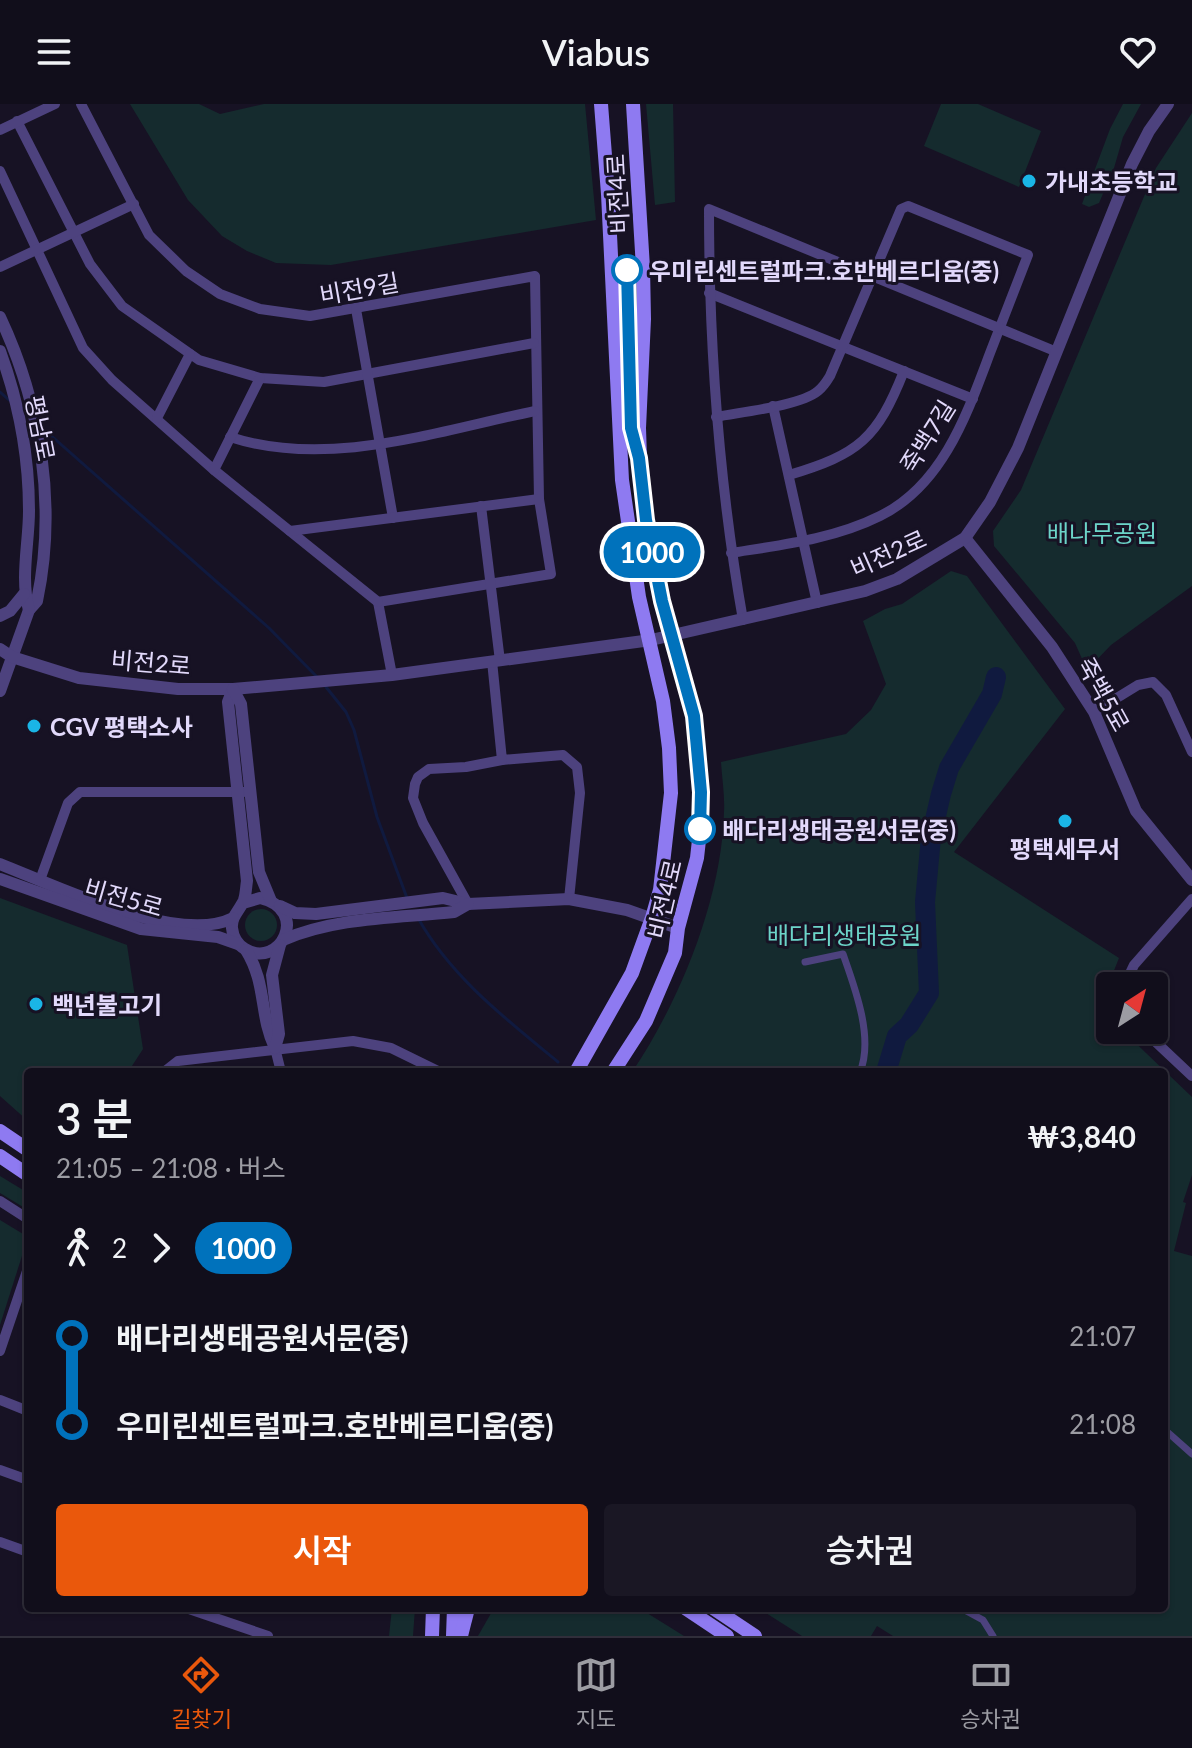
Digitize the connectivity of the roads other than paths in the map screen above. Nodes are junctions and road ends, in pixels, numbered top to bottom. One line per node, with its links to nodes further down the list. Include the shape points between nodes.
1 (55, 104): 6 (street)
2 (81, 104): 9 (street, 비전9길)
3 (601, 104): 50 (main road, 비전4로, via 622,480 639,597)
4 (633, 104): 49 (main road, 비전4로, via 643,268 639,458 646,520)
5 (1168, 104): 20 (street, 비전2로, via 1132,164)
6 (17, 121): 7 (street); 10 (street)
7 (0, 130)
8 (0, 171): 11 (street)
9 (134, 204): 10 (street); 15 (street, 비전9길, via 149,235 186,271 220,294 260,309 310,316)
10 (74, 233): 11 (street); 21 (street, via 122,306)
11 (38, 250): 12 (street); 30 (street, via 83,348)
12 (0, 267)
13 (872, 275): 14 (street, via 709,209); 17 (street); 17 (street, via 901,209 908,206 1028,255); 19 (street)
14 (709, 293): 19 (street); 29 (street)
15 (356, 309): 18 (street, 비전9길, via 535,276); 24 (street)
16 (0, 317): 46 (street, 평남로, via 41,444 45,546 37,601)
17 (999, 330): 20 (street); 26 (street)
18 (534, 343): 24 (street); 28 (street, 비전9길)
19 (842, 346): 23 (street); 27 (street, via 821,390)
20 (1057, 352): 39 (street, 비전2로, via 1005,475)
21 (190, 354): 25 (street); 30 (street)
22 (1, 355): 43 (street, 평남로, via 24,432 29,510)
23 (904, 371): 26 (street, 죽백7길); 34 (street, 죽백7길, via 882,420 865,440 841,457)
24 (369, 375): 25 (street, via 324,382); 32 (street)
25 (260, 378): 31 (street)
26 (973, 399): 40 (street, 죽백7길, via 939,465 914,493 880,516)
27 (773, 406): 29 (street); 34 (street)
28 (535, 411): 32 (street); 35 (street, 비전9길)
29 (716, 417): 41 (street)
30 (157, 418): 33 (street)
31 (230, 437): 32 (street, via 314,451); 33 (street)
32 (380, 443): 37 (street)
33 (214, 470): 38 (street)
34 (789, 475): 40 (street)
35 (539, 499): 36 (street); 42 (street, 비전9길, via 551,574)
36 (481, 506): 37 (street); 42 (street)
37 (393, 518): 38 (street)
38 (290, 531): 44 (street)
39 (965, 538): 45 (street, 비전2로, via 897,579); 57 (street, 죽백5로, via 1052,647)
40 (805, 541): 41 (street, 죽백7길); 45 (street)
41 (732, 555): 48 (street)
42 (490, 582): 44 (street, 비전9길); 53 (street)
43 (24, 594): 46 (street, 평남로); 47 (street)
44 (378, 602): 54 (street)
45 (817, 603): 48 (street, 비전2로)
46 (29, 610): 52 (street, 평남로)
47 (0, 616)
48 (743, 620): 49 (street, 비전2로)
49 (672, 636): 50 (street, 비전2로); 72 (main road, 비전4로, via 694,716 702,813)
50 (651, 640): 53 (street, 비전2로); 71 (main road, 비전4로, via 671,793)
51 (0, 649): 52 (street, 비전2로)
52 (12, 657): 55 (street, 비전2로, via 79,678); 56 (street, 평남로)
53 (496, 661): 54 (street, 비전2로); 59 (street)
54 (392, 675): 55 (street, 비전2로)
55 (233, 689): 60 (street, via 228,702)
56 (0, 691)
57 (1094, 712): 58 (street, via 1138,685 1153,682 1166,695); 64 (street, 죽백5로, via 1136,811)
58 (1192, 752)
59 (502, 760): 65 (street, via 563,755 577,767 580,793); 69 (street, via 429,769 415,784 413,798 423,823)
60 (244, 792): 63 (street, via 80,792 68,803); 67 (street); 68 (street, via 259,872)
61 (0, 864): 63 (street, 비전5로)
62 (0, 879): 74 (street, 비전5로, via 141,929 218,937)
63 (40, 880): 70 (street, 비전5로, via 154,920 200,925)
64 (1192, 880)
65 (569, 899): 69 (street); 71 (street)
66 (1192, 899): 76 (street)
67 (243, 903): 68 (street, via 260,898); 70 (street)
68 (276, 903): 69 (street, via 295,913 316,914 441,899); 73 (street, via 286,918)
69 (468, 904): 73 (street, via 449,912 300,932)
70 (233, 918): 74 (street, via 234,936)
71 (652, 918): 72 (street); 82 (main road, 비전4로, via 632,973)
72 (678, 928): 83 (main road, 비전4로, via 660,993)
73 (282, 942): 74 (street, via 264,953); 78 (street, via 272,975 279,1034)
74 (242, 947): 78 (street, via 256,967 266,1030)
75 (805, 962): 84 (street, via 843,954 859,999 867,1057)
76 (1131, 972)
77 (1158, 1044): 85 (street)
78 (275, 1048): 79 (street, via 178,1061); 80 (street); 81 (street, via 373,1042)
79 (169, 1068)
80 (280, 1068)
81 (433, 1068)
82 (578, 1068)
83 (616, 1068)
84 (862, 1068)
85 (1192, 1076)
86 (0, 1131): 87 (main road)
87 (24, 1147)
88 (0, 1156): 89 (main road)
89 (24, 1172)
90 (0, 1201): 91 (street)
91 (24, 1216)
92 (24, 1280): 93 (street)
93 (0, 1351)
94 (0, 1400): 95 (street)
95 (24, 1409)
96 (1168, 1433): 97 (street)
97 (1192, 1454)
98 (0, 1470): 99 (street)
99 (24, 1479)
100 (0, 1542): 101 (street)
101 (24, 1551)
102 (198, 1612): 109 (street)
103 (433, 1612): 110 (main road)
104 (454, 1612): 111 (main road)
105 (467, 1612): 112 (main road)
106 (691, 1612): 113 (main road)
107 (719, 1612): 114 (main road)
108 (968, 1612): 115 (street, via 983,1620)
109 (268, 1636)
110 (432, 1636)
111 (453, 1636)
112 (461, 1636)
113 (727, 1636)
114 (755, 1636)
115 (993, 1636)

